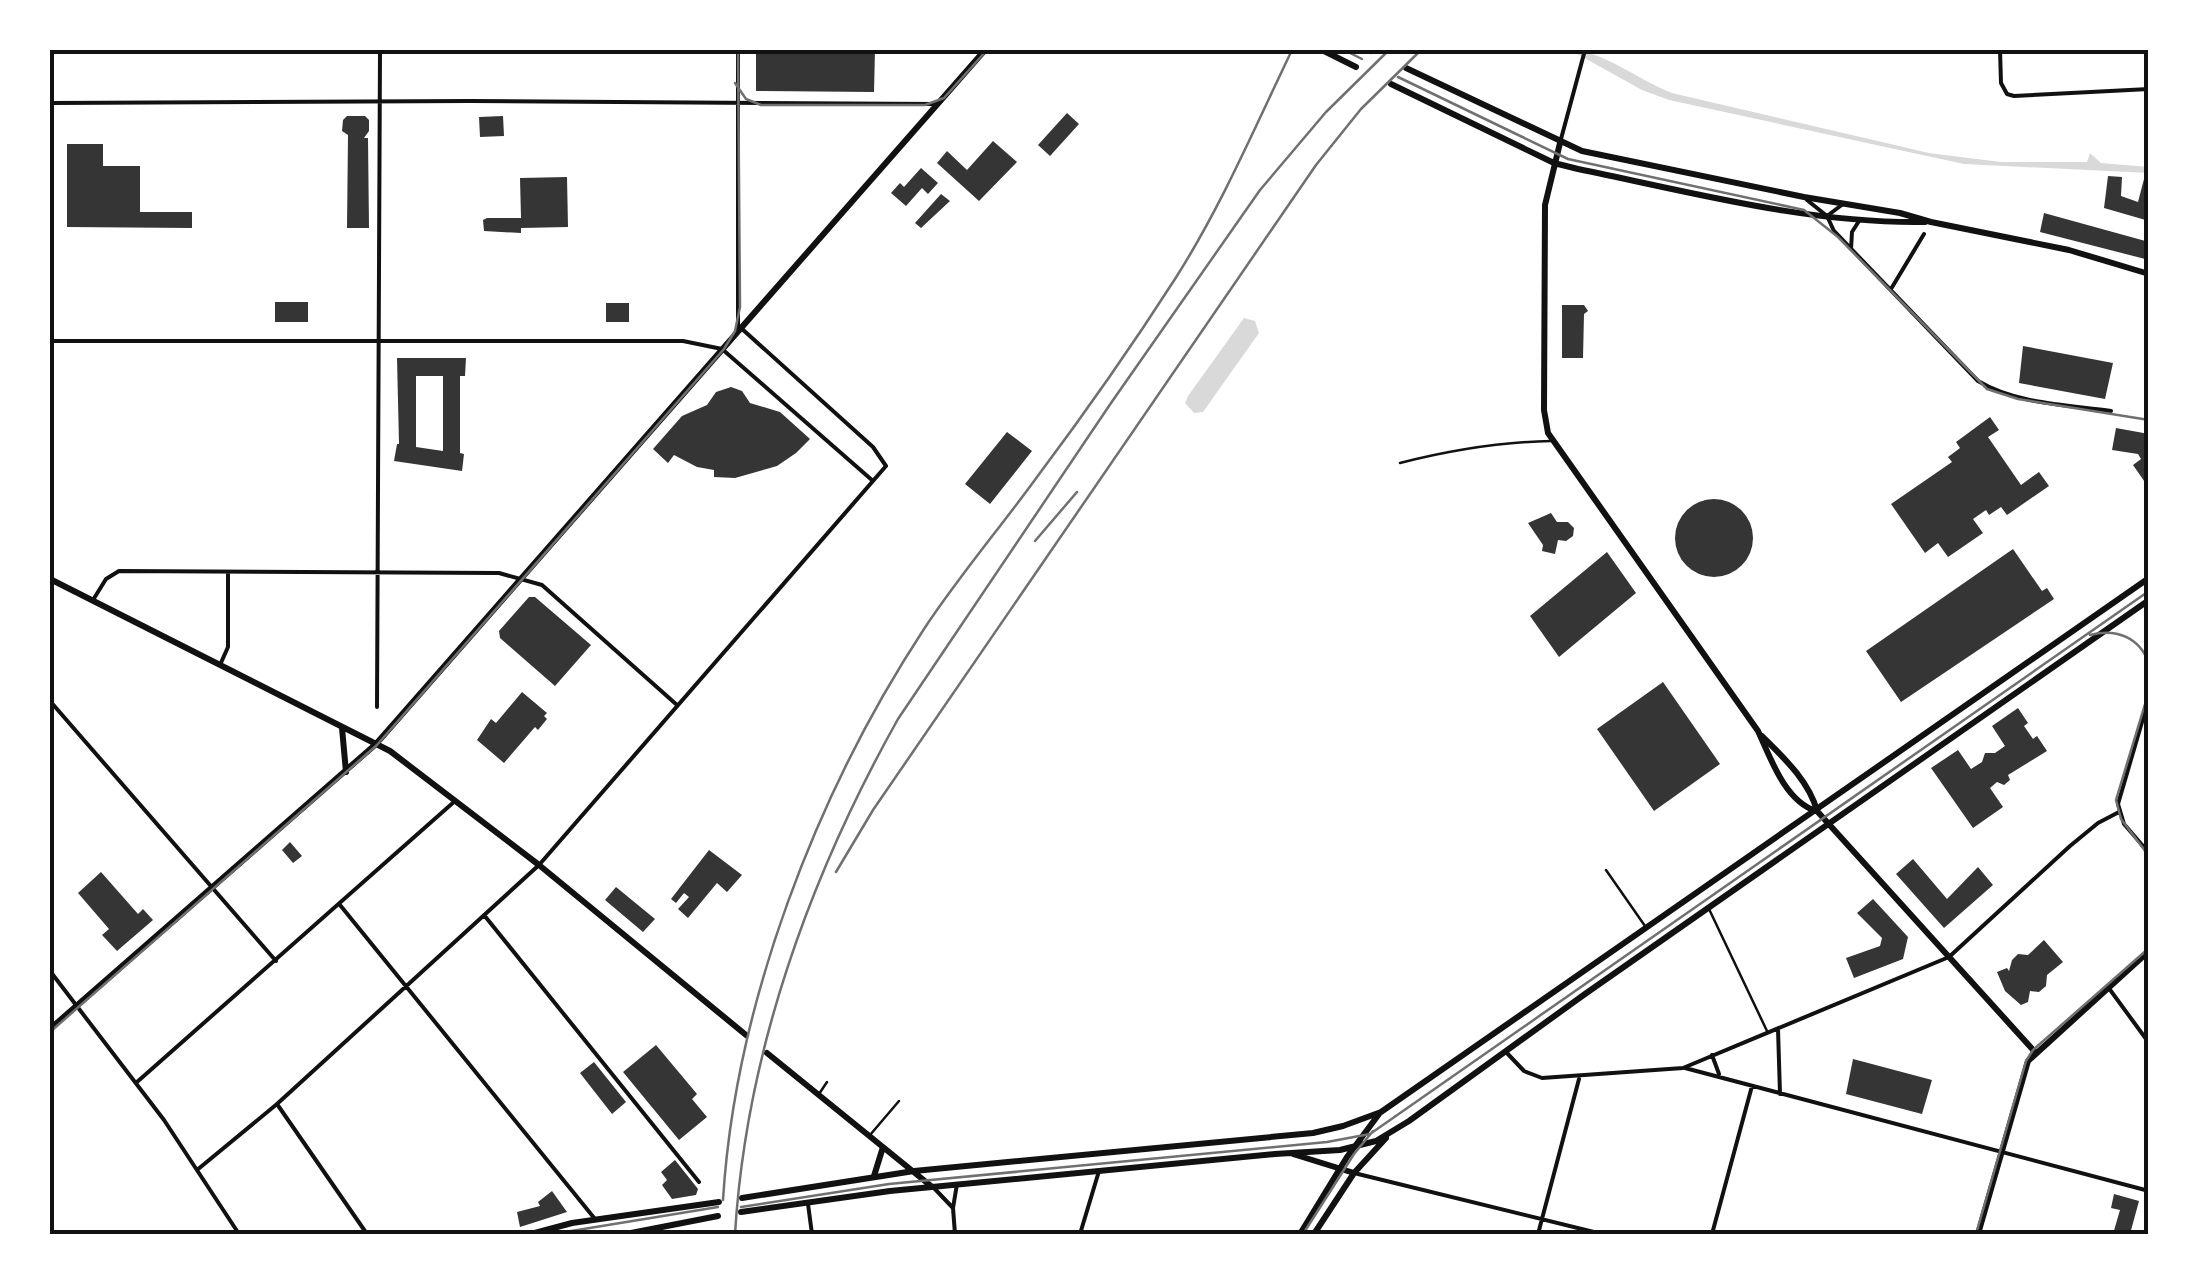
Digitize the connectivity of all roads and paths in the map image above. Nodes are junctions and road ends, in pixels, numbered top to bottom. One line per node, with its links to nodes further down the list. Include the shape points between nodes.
1 (380, 50): 11 (street)
2 (738, 50): 13 (street)
3 (985, 50): 14 (main road)
4 (1322, 50): 7 (main road)
5 (1585, 50): 15 (street)
6 (2000, 50): 10 (street, via 2001,83 2014,96)
7 (1356, 66)
8 (1406, 68): 15 (main road)
9 (1391, 84): 16 (main road)
10 (2149, 89)
11 (380, 102): 12 (street); 13 (street); 27 (street)
12 (50, 103)
13 (739, 104): 14 (street); 26 (street)
14 (936, 104): 26 (main road)
15 (1560, 143): 16 (main road); 17 (main road)
16 (1554, 162): 19 (main road); 31 (main road, via 1545,205 1544,274 1545,424)
17 (1804, 197): 18 (main road); 19 (street)
18 (1843, 204): 19 (street); 21 (main road)
19 (1827, 216): 20 (main road); 23 (street)
20 (1861, 219): 21 (main road); 23 (street)
21 (1931, 222): 24 (main road)
22 (1924, 234): 25 (street)
23 (1851, 249): 25 (street)
24 (2149, 274)
25 (1891, 290): 30 (street, via 1996,392)
26 (740, 330): 29 (main road); 33 (street, via 873,446 886,466)
27 (380, 339): 28 (street); 29 (street, via 676,340); 35 (street)
28 (50, 341)
29 (722, 349): 33 (street); 36 (main road)
30 (2111, 411)
31 (1552, 441): 32 (lane, via 1453,449); 47 (main road)
32 (1400, 463)
33 (874, 482): 44 (street)
34 (228, 572): 35 (street); 39 (street, via 112,574); 41 (street, via 228,647)
35 (378, 572): 36 (street); 45 (street)
36 (523, 578): 44 (street, via 542,585); 48 (main road)
37 (2149, 578): 51 (main road)
38 (50, 579): 39 (main road)
39 (93, 600): 41 (main road)
40 (2149, 600): 53 (main road)
41 (220, 664): 46 (main road)
42 (2149, 698): 52 (street, via 2120,787)
43 (50, 700): 57 (street)
44 (677, 705): 55 (street)
45 (377, 707)
46 (342, 727): 48 (main road); 49 (main road)
47 (1758, 731): 51 (main road, via 1810,793); 51 (main road, via 1798,801)
48 (376, 744): 49 (main road); 50 (main road)
49 (346, 772): 57 (main road)
50 (455, 801): 55 (main road); 58 (street)
51 (1817, 811): 53 (main road); 61 (main road)
52 (2120, 812): 54 (street); 63 (street, via 2098,822)
53 (1828, 823): 59 (main road); 63 (main road)
54 (2149, 853)
55 (539, 864): 60 (street); 72 (main road)
56 (1606, 870): 61 (lane)
57 (213, 888): 64 (street); 68 (main road)
58 (340, 904): 64 (street); 66 (street)
59 (1708, 908): 71 (lane); 74 (main road)
60 (484, 915): 66 (street); 101 (street)
61 (1647, 929): 88 (main road)
62 (2149, 951): 67 (main road)
63 (1949, 957): 69 (street); 75 (main road)
64 (276, 961): 81 (street)
65 (50, 972): 68 (street)
66 (406, 986): 87 (street); 111 (street)
67 (2108, 987): 73 (street); 75 (main road)
68 (77, 1006): 70 (main road); 81 (street)
69 (1778, 1026): 71 (street); 84 (street)
70 (50, 1028)
71 (1766, 1031): 77 (street)
72 (746, 1035)
73 (2149, 1043)
74 (1506, 1052): 79 (street, via 1542,1078); 89 (main road)
75 (2035, 1052): 94 (main road, via 2024,1068)
76 (767, 1053): 85 (main road)
77 (1712, 1055): 78 (street); 80 (street)
78 (1683, 1068): 79 (street); 80 (street)
79 (1579, 1077): 112 (street)
80 (1720, 1077): 83 (street)
81 (137, 1082): 96 (street)
82 (828, 1082): 85 (lane)
83 (1752, 1086): 84 (street); 124 (street)
84 (1780, 1094): 94 (street)
85 (818, 1095): 90 (main road)
86 (898, 1101): 90 (lane)
87 (277, 1104): 96 (street); 114 (street)
88 (1381, 1112): 92 (main road); 98 (main road, via 1313,1132)
89 (1391, 1134): 92 (main road); 99 (main road)
90 (869, 1136): 91 (main road)
91 (884, 1147): 98 (main road); 100 (main road)
92 (1353, 1148): 93 (main road); 95 (main road)
93 (1288, 1152): 95 (main road); 97 (main road)
94 (2000, 1152): 104 (street); 125 (main road)
95 (1339, 1169): 99 (main road); 120 (main road)
96 (198, 1170): 113 (street)
97 (1100, 1171): 102 (main road); 119 (street)
98 (914, 1172): 100 (main road); 103 (main road)
99 (1354, 1173): 112 (street); 121 (main road)
100 (873, 1177): 105 (main road)
101 (699, 1182)
102 (957, 1184): 103 (main road); 108 (street)
103 (932, 1186): 107 (main road); 108 (street)
104 (2149, 1192)
105 (742, 1198)
106 (719, 1202): 111 (main road)
107 (808, 1203): 109 (main road); 117 (street)
108 (953, 1208): 118 (street)
109 (741, 1212)
110 (718, 1216): 116 (main road)
111 (595, 1219): 115 (main road)
112 (1542, 1219): 122 (street); 123 (street)
113 (239, 1234)
114 (367, 1234)
115 (531, 1234)
116 (626, 1234)
117 (812, 1234)
118 (955, 1234)
119 (1080, 1234)
120 (1300, 1234)
121 (1314, 1234)
122 (1538, 1234)
123 (1602, 1234)
124 (1712, 1234)
125 (1978, 1234)

